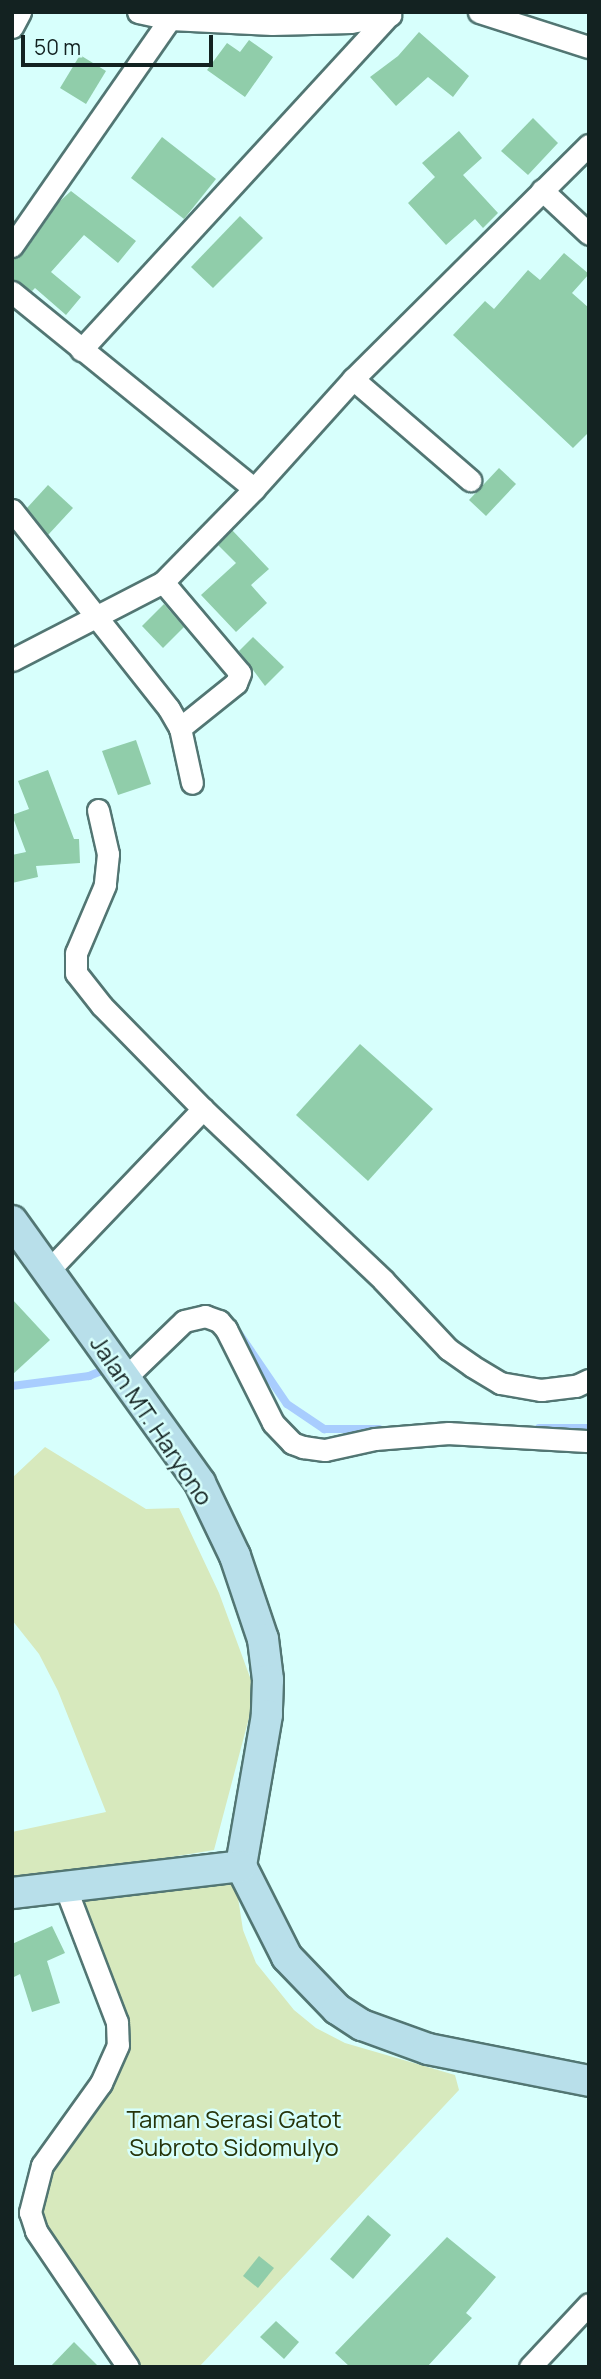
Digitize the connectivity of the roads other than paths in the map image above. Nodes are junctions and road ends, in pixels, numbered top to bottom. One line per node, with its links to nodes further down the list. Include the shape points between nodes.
1 (20, 12): 6 (street)
2 (138, 12): 5 (street)
3 (480, 12): 7 (street)
4 (392, 14): 5 (street, via 320,24); 13 (street)
5 (170, 19): 11 (street)
6 (12, 27)
7 (589, 47)
8 (589, 145): 9 (street)
9 (542, 190): 10 (street); 14 (street)
10 (589, 234)
11 (12, 246)
12 (12, 292): 13 (street)
13 (81, 350): 16 (street)
14 (353, 379): 15 (street); 16 (street)
15 (470, 480)
16 (254, 489): 18 (street)
17 (12, 510): 19 (street)
18 (163, 582): 19 (street); 21 (street, via 240,673 236,682)
19 (97, 617): 20 (street); 21 (street)
20 (12, 660)
21 (180, 728): 22 (street)
22 (192, 783)
23 (98, 810): 24 (street, via 108,854 105,886 76,953 76,973 102,1006)
24 (203, 1109): 26 (street); 28 (street, via 383,1280 448,1349 472,1366 500,1383 541,1390)
25 (12, 1221): 26 (street, Jalan MT. Haryono)
26 (49, 1270): 27 (street, Jalan MT. Haryono)
27 (124, 1379): 29 (street, via 184,1321 205,1316 226,1329 273,1423 292,1443 303,1447 325,1450 375,1439 449,1433); 30 (street, Jalan MT. Haryono, via 200,1483 235,1556 263,1639 267,1715)
28 (589, 1380)
29 (589, 1441)
30 (242, 1866): 31 (street); 33 (street, via 287,1957 337,2009 362,2025 428,2049)
31 (64, 1884): 32 (street); 35 (street, via 117,2022 118,2045 101,2083 42,2165 30,2212 36,2231)
32 (12, 1893)
33 (589, 2081)
34 (589, 2304): 36 (street)
35 (128, 2367)
36 (530, 2367)

